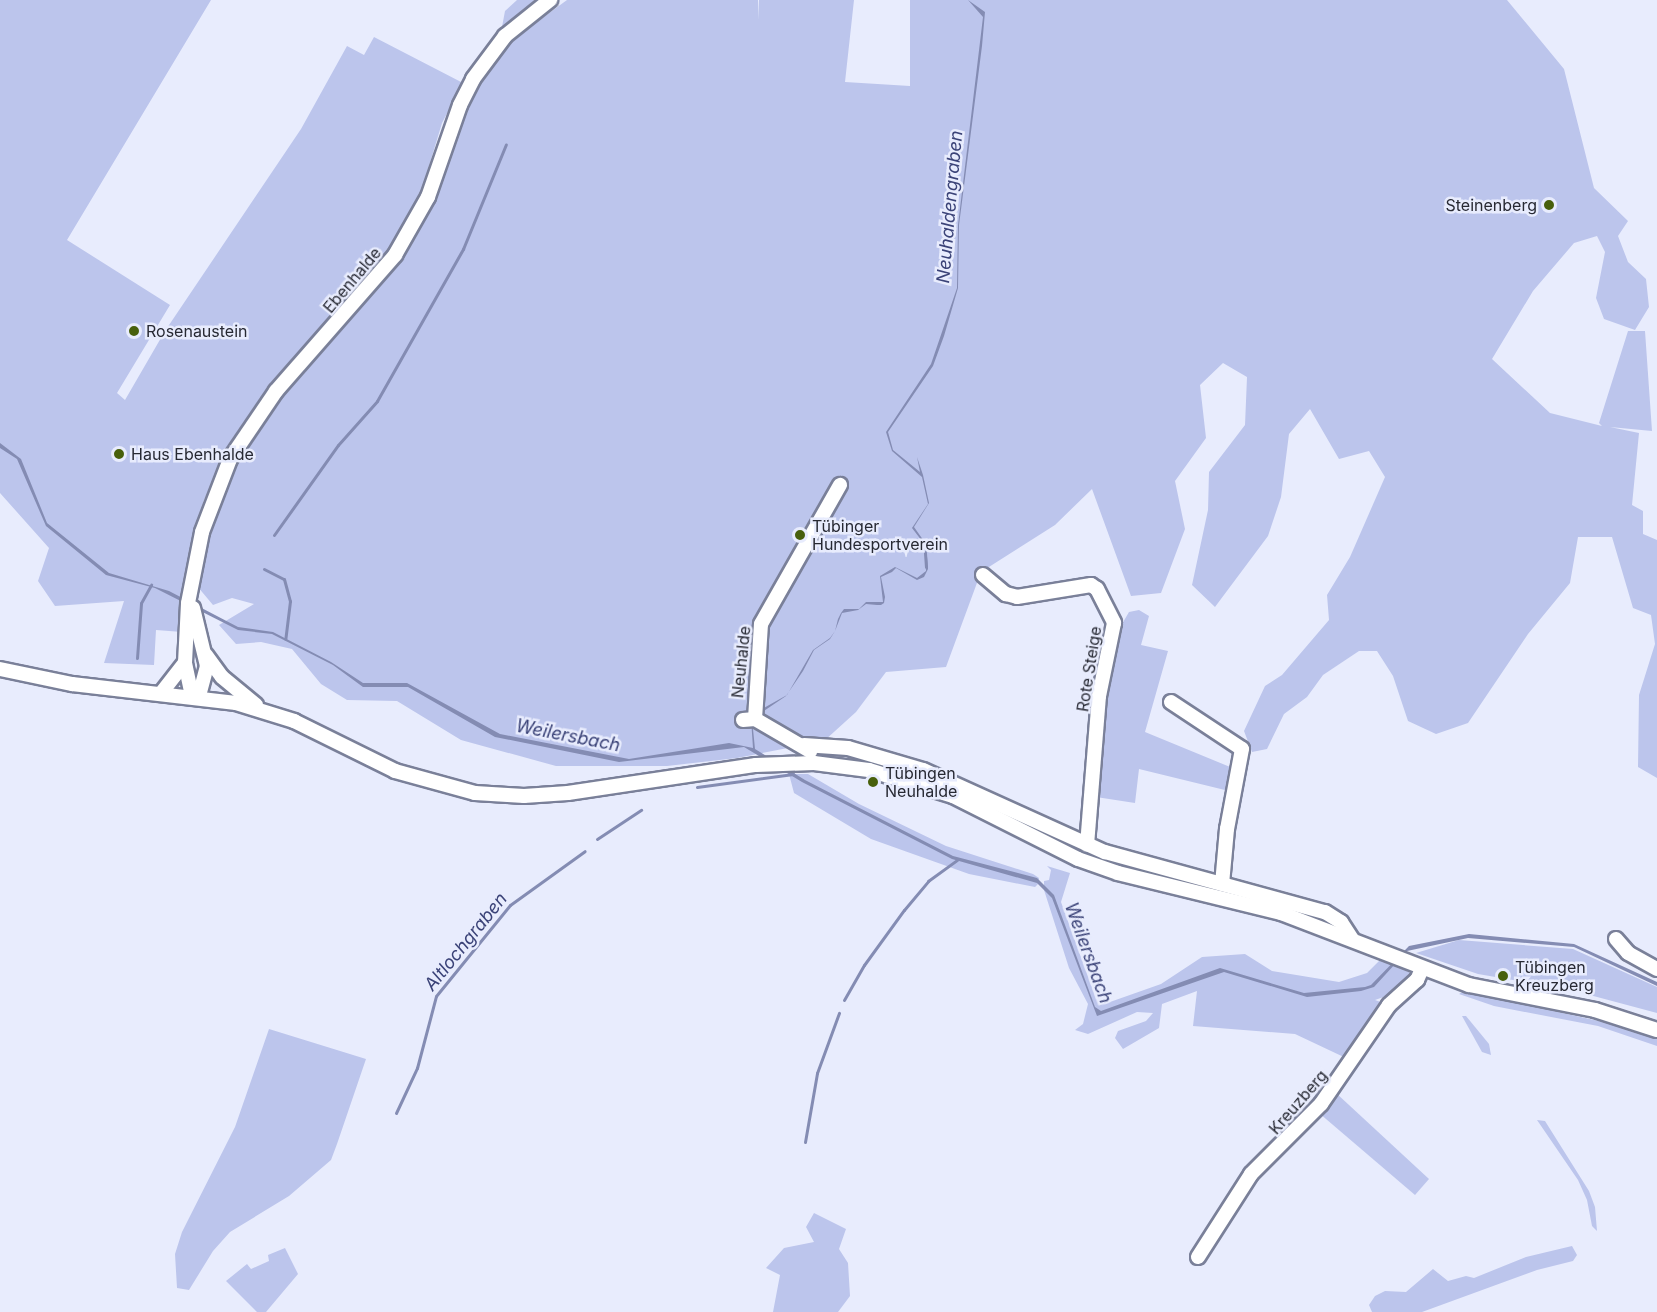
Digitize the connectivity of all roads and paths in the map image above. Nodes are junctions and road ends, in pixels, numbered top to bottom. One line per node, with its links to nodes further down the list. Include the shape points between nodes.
1 (550, 0): 4 (street, Ebenhalde, via 506,36 473,79 428,197 395,255 276,391 244,436 210,504)
2 (840, 485): 12 (street, Neuhalde, via 761,624 749,719)
3 (983, 575): 14 (street, Rote Steige, via 1006,594 1017,597 1091,585 1097,589 1114,623 1100,696)
4 (191, 588): 5 (street, Ebenhalde, via 196,631); 6 (street, Ebenhalde)
5 (206, 655): 9 (street, Ebenhalde, via 206,678); 11 (street, via 234,688)
6 (185, 663): 8 (street); 9 (street, Ebenhalde)
7 (0, 669): 8 (street, via 72,684)
8 (162, 693): 9 (street)
9 (195, 696): 11 (street)
10 (1171, 702): 15 (street, via 1242,749 1227,829)
11 (265, 711): 13 (street, via 401,774 475,793 547,795 743,766)
12 (804, 745): 13 (street, Neuhalde); 14 (street, via 823,744 872,753 941,776)
13 (813, 763): 16 (street, via 869,770 922,784 1095,865 1262,907)
14 (1087, 845): 15 (street)
15 (1222, 884): 16 (street, via 1325,912 1341,922)
16 (1352, 939): 18 (street)
17 (1616, 939): 19 (street, via 1628,953)
18 (1422, 969): 20 (street, via 1480,987 1602,1012); 21 (street, Kreuzberg, via 1417,980 1389,1005 1322,1104 1251,1174)
19 (1657, 969)
20 (1657, 1030)
21 (1198, 1257)

